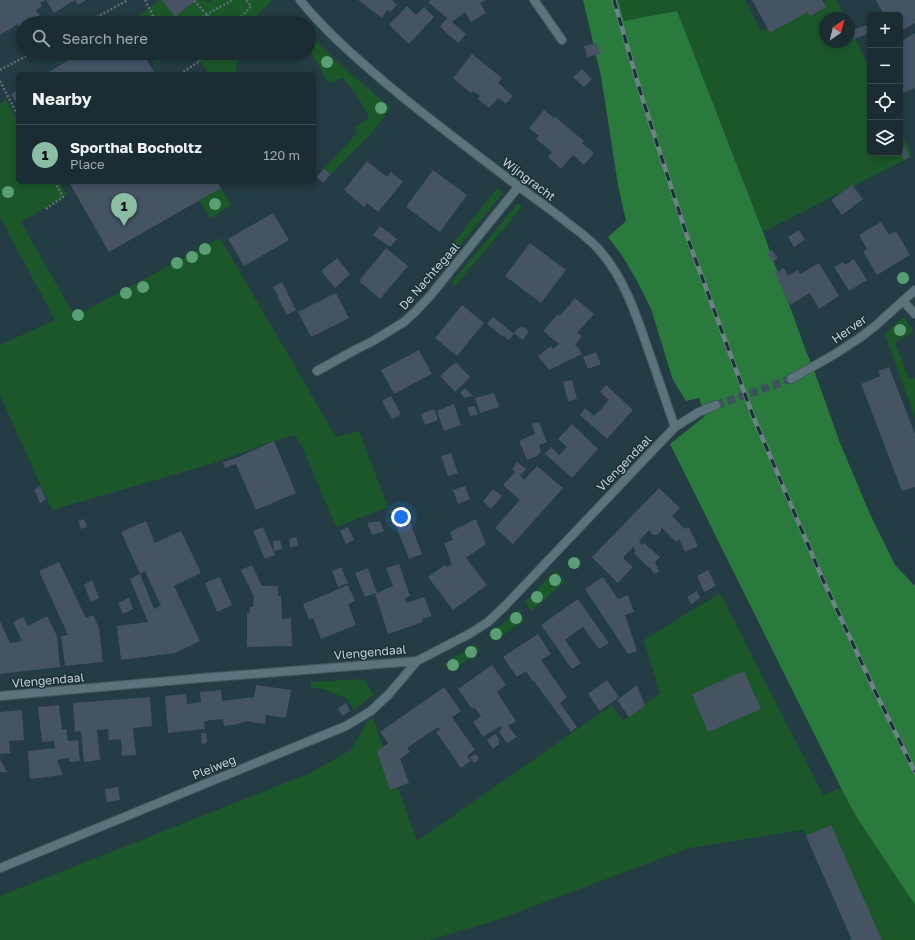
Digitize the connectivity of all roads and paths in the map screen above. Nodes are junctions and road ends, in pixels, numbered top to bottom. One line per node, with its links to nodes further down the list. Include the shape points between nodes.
1 (128, 0): 9 (path)
2 (144, 0): 10 (path)
3 (232, 0): 8 (path)
4 (246, 0): 12 (path, via 251,6)
5 (300, 0): 13 (street, Wijngracht)
6 (534, 0): 15 (street)
7 (194, 1): 8 (path)
8 (207, 14): 11 (path)
9 (99, 16)
10 (153, 16)
11 (204, 16)
12 (242, 16)
13 (314, 16)
14 (316, 18): 23 (street, Wijngracht, via 375,74 422,113)
15 (562, 40)
16 (19, 60): 18 (path)
17 (199, 60): 19 (path)
18 (0, 70)
19 (183, 72)
20 (0, 81): 21 (path)
21 (16, 112)
22 (56, 184): 24 (path, via 63,197)
23 (519, 186): 28 (street, De Nachtegaal, via 430,296 404,322 373,342); 31 (street, Wijngracht, via 580,232 601,252 614,271 636,313)
24 (46, 209)
25 (915, 290): 26 (street, Herver)
26 (903, 301): 27 (street); 29 (street, Herver, via 848,346)
27 (915, 314)
28 (317, 371)
29 (790, 379)
30 (716, 405): 31 (street)
31 (674, 427): 32 (street, Vlengendaal, via 488,622)
32 (417, 661): 33 (street, Vlengendaal); 34 (street, Pleiweg, via 372,710 346,726)
33 (0, 696)
34 (0, 868)

